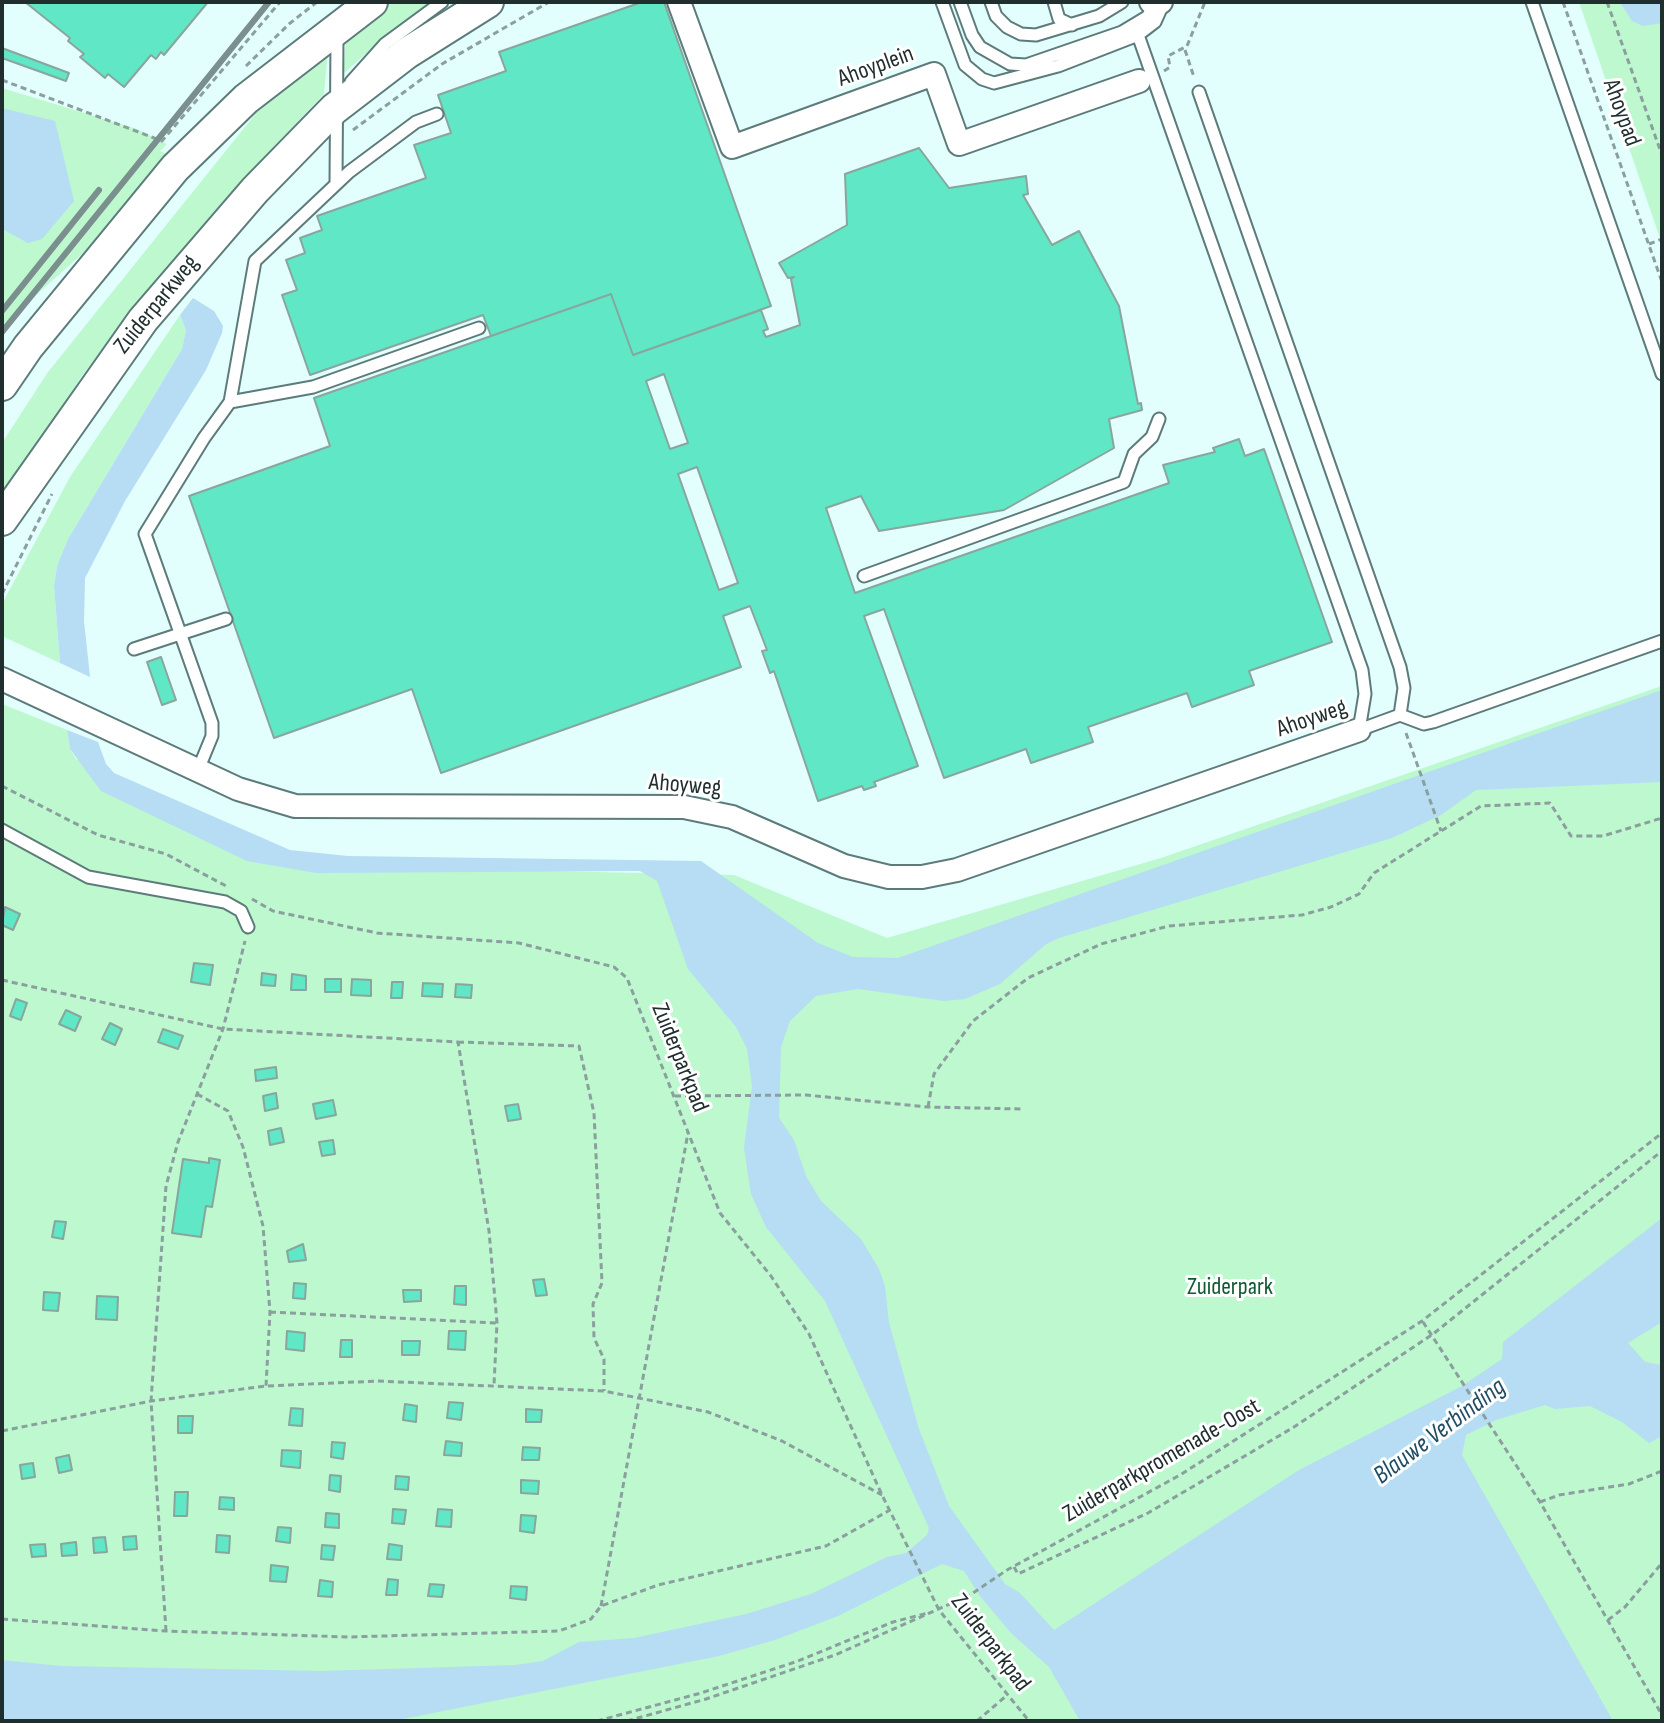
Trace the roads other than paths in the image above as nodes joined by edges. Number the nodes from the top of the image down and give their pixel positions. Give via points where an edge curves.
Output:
1 (372, 2) edge
2 (442, 2) edge
3 (488, 2) edge
4 (679, 2) edge
5 (942, 2) edge
6 (960, 2) edge
7 (991, 2) edge
8 (1054, 2) edge
9 (1122, 2) edge
10 (1151, 2) edge
11 (1161, 2) edge
12 (1532, 2) edge
13 (1073, 25) junction
14 (338, 26) junction
15 (1057, 30) junction
16 (1138, 35) junction
17 (1058, 56) junction
18 (1150, 82) junction
19 (1199, 92) road end
20 (334, 109) junction
21 (437, 114) dead end
22 (336, 184) junction
23 (479, 328) dead end
24 (1662, 374) edge
25 (2, 385) edge
26 (230, 402) junction
27 (1159, 419) dead end
28 (2, 520) edge
29 (864, 576) dead end
30 (226, 619) dead end
31 (181, 634) junction
32 (1662, 641) edge
33 (134, 649) dead end
34 (2, 679) edge
35 (1400, 715) junction
36 (1359, 730) junction
37 (198, 770) junction
38 (2, 830) edge
39 (248, 927) road end

1 - 14 main road
2 - 20 lane, Zuiderparkweg via 385,44 357,73
3 - 20 main road, Zuiderparkweg via 407,53
4 - 18 street, Ahoyplein via 732,147 934,74 959,144
5 - 16 lane via 965,65 994,83 1058,66
6 - 17 lane via 972,35 994,57 1026,65
7 - 15 lane via 996,16 1021,34
8 - 13 lane via 1059,19
9 - 13 lane
10 - 11 street
11 - 16 lane via 1155,22
11 - 17 lane via 1135,25
12 - 24 lane
13 - 15 lane
14 - 20 lane
14 - 25 main road via 246,99 175,168
15 - 17 lane via 1050,43
16 - 18 lane
18 - 36 lane via 1362,670 1365,694
19 - 35 lane via 1400,667
20 - 22 lane
20 - 28 main road, Zuiderparkweg via 228,219 143,320
21 - 22 lane via 416,122
22 - 26 lane via 255,261
23 - 26 lane via 313,387
26 - 31 lane via 145,534
27 - 29 lane via 1152,437 1134,454 1124,482
30 - 31 lane
31 - 33 lane
31 - 37 lane via 212,723
32 - 35 lane via 1433,722
34 - 37 street, Ahoyweg
35 - 36 lane, Ahoyweg
36 - 37 street, Ahoyweg via 972,866 905,877 858,871 748,823 701,810 310,807 256,796
38 - 39 lane via 88,877 225,902 241,911

